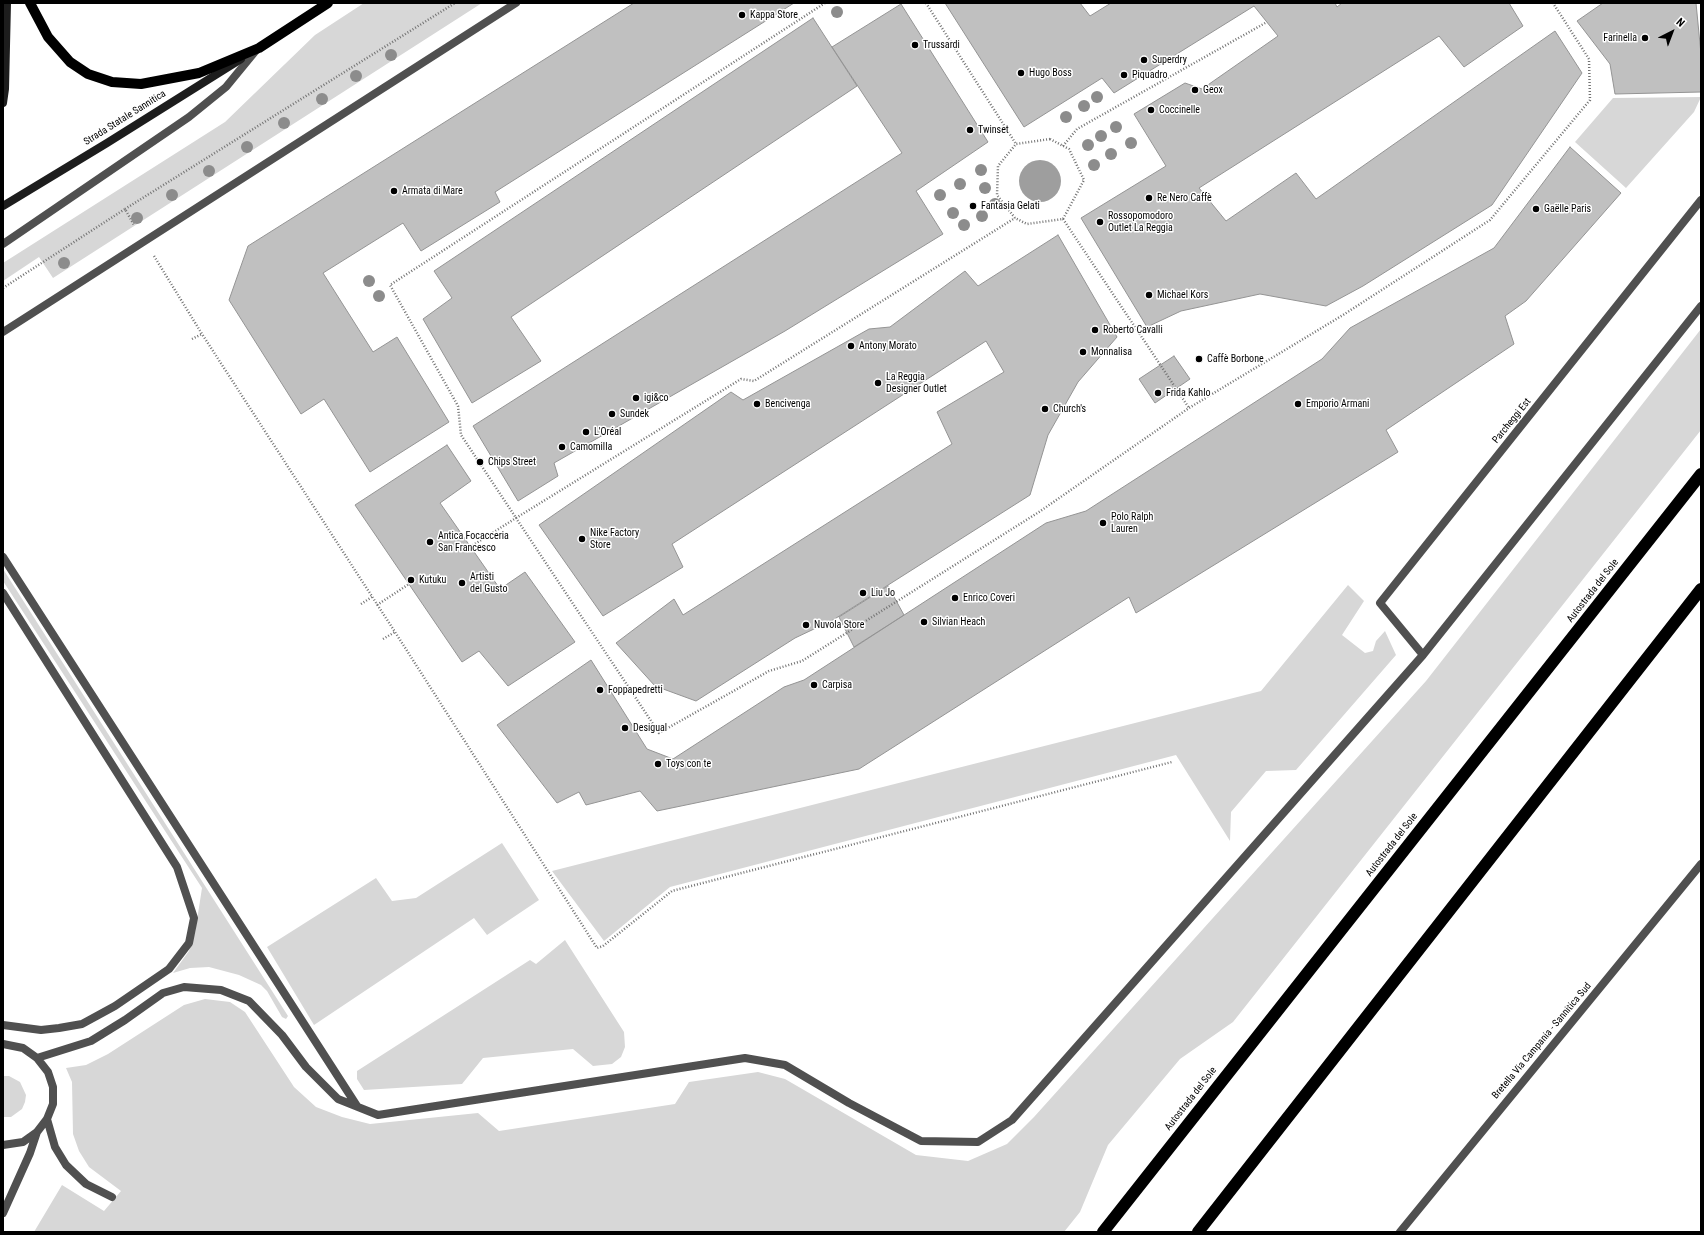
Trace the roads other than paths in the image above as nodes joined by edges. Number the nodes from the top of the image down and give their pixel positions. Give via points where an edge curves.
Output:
1 (7, 3) edge
2 (30, 3) edge
3 (328, 3) edge
4 (516, 3) edge
5 (259, 48) junction
6 (3, 103) edge
7 (1701, 200) edge
8 (3, 206) edge
9 (3, 244) edge
10 (1701, 306) edge
11 (3, 332) edge
12 (1701, 474) edge
13 (3, 557) edge
14 (1701, 589) edge
15 (3, 593) edge
16 (1423, 655) junction
17 (1701, 864) edge
18 (3, 1025) edge
19 (3, 1044) edge
20 (37, 1058) junction
21 (357, 1107) junction
22 (47, 1119) junction
23 (37, 1132) junction
24 (3, 1145) edge
25 (112, 1197) dead end
26 (3, 1213) edge
27 (1103, 1232) edge
28 (1198, 1232) edge
29 (1400, 1232) edge

1 - 6 main road via 6,90
2 - 5 main road, Strada Statale Sannitica via 48,37 70,62 88,74 112,82 141,84 199,73
3 - 5 main road, Strada Statale Sannitica
4 - 11 street
5 - 8 main road, Strada Statale Sannitica
5 - 9 street via 226,87 189,117
7 - 16 street, Parcheggi Est via 1380,603
10 - 16 street
12 - 27 highway, Autostrada del Sole
13 - 21 street
14 - 28 highway
15 - 18 street via 177,867 194,918 189,943 169,969 115,1006 82,1024 59,1028 41,1030
16 - 21 street via 1012,1120 978,1142 921,1142 785,1065 745,1058 378,1115
17 - 29 street, Bretella Via Campania - Sannitica Sud
19 - 20 street via 23,1048
20 - 21 street via 91,1041 163,993 184,987 221,990 249,1001 282,1035 306,1067 338,1099
20 - 22 street via 48,1072 53,1087 53,1104
22 - 23 street
22 - 25 street via 55,1147 66,1165 86,1184
23 - 24 street via 23,1142
23 - 26 street

